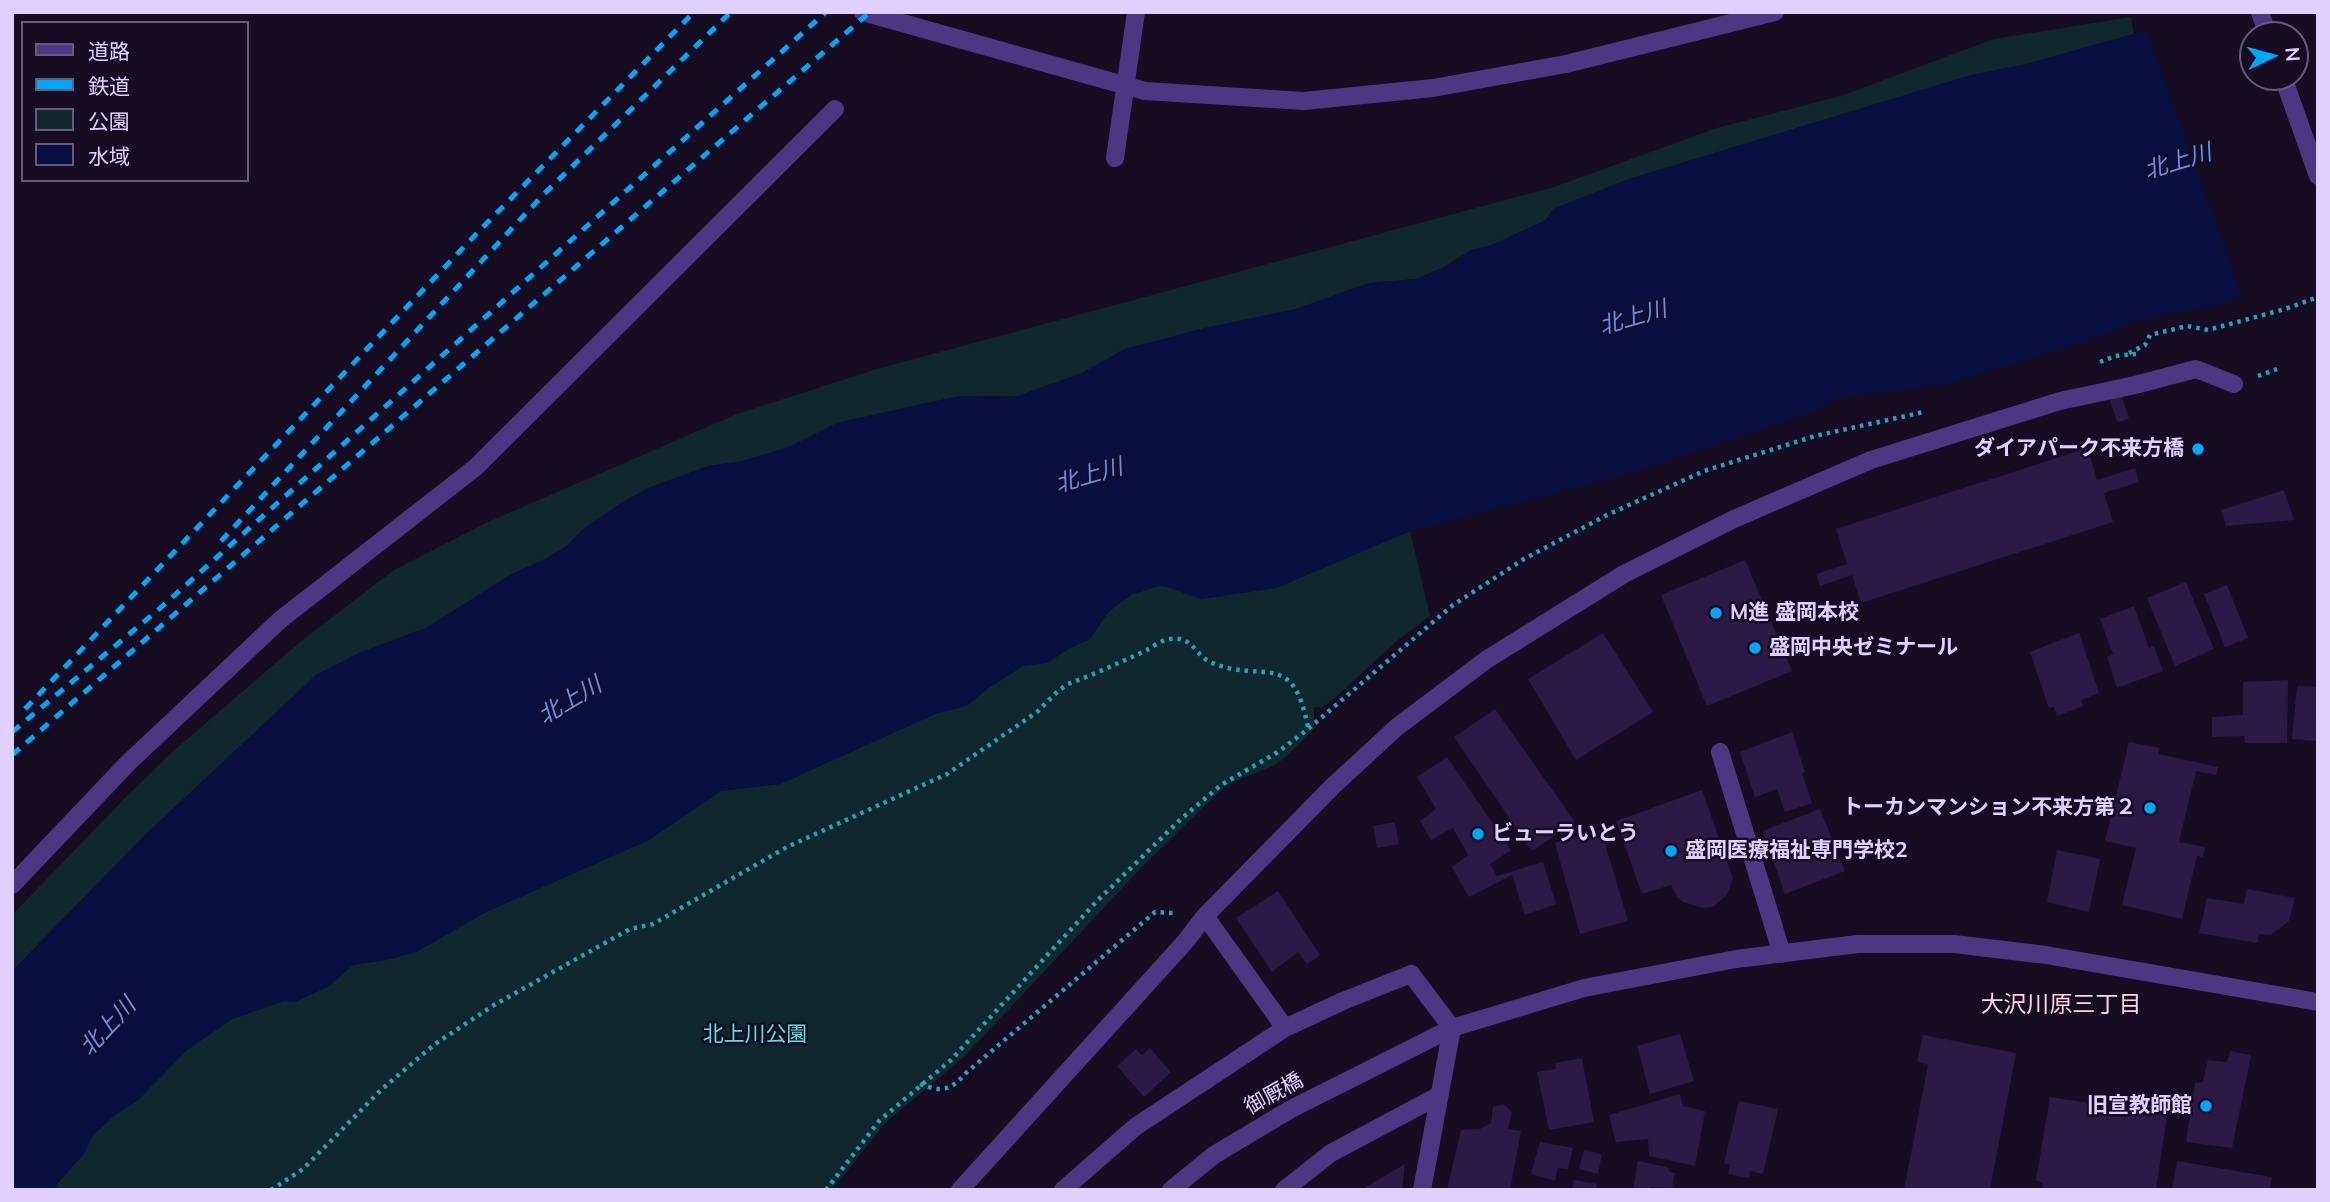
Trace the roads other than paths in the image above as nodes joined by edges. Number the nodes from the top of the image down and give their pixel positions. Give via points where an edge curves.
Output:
1 (863, 12) edge
2 (1136, 12) edge
3 (1775, 12) edge
4 (2288, 91) edge
5 (835, 109) dead end
6 (1115, 158) dead end
7 (2318, 176) edge
8 (2234, 384) dead end
9 (1720, 752) dead end
10 (12, 885) edge
11 (1205, 916) junction
12 (1782, 954) junction
13 (2318, 1002) edge
14 (1285, 1028) junction
15 (1452, 1028) junction
16 (1438, 1096) junction
17 (960, 1190) edge
18 (1063, 1190) edge
19 (1171, 1190) edge
20 (1284, 1190) edge
21 (1422, 1190) edge

1 - 3 street via 1145,91 1304,101 1433,88 1566,64
2 - 6 street
4 - 7 street
5 - 10 street via 475,467 280,621 128,763
8 - 11 street via 2196,369 2009,416 1871,460 1734,519 1624,574 1486,660 1397,727
9 - 12 street
11 - 14 street
11 - 17 street
12 - 13 street, 御厩橋 via 1858,944 1954,944 2046,955
12 - 15 street, 御厩橋 via 1584,988
14 - 15 street via 1411,974
14 - 18 street via 1135,1128
15 - 16 street
15 - 19 street, 御厩橋 via 1291,1109 1214,1155
16 - 20 street via 1331,1153
16 - 21 street

